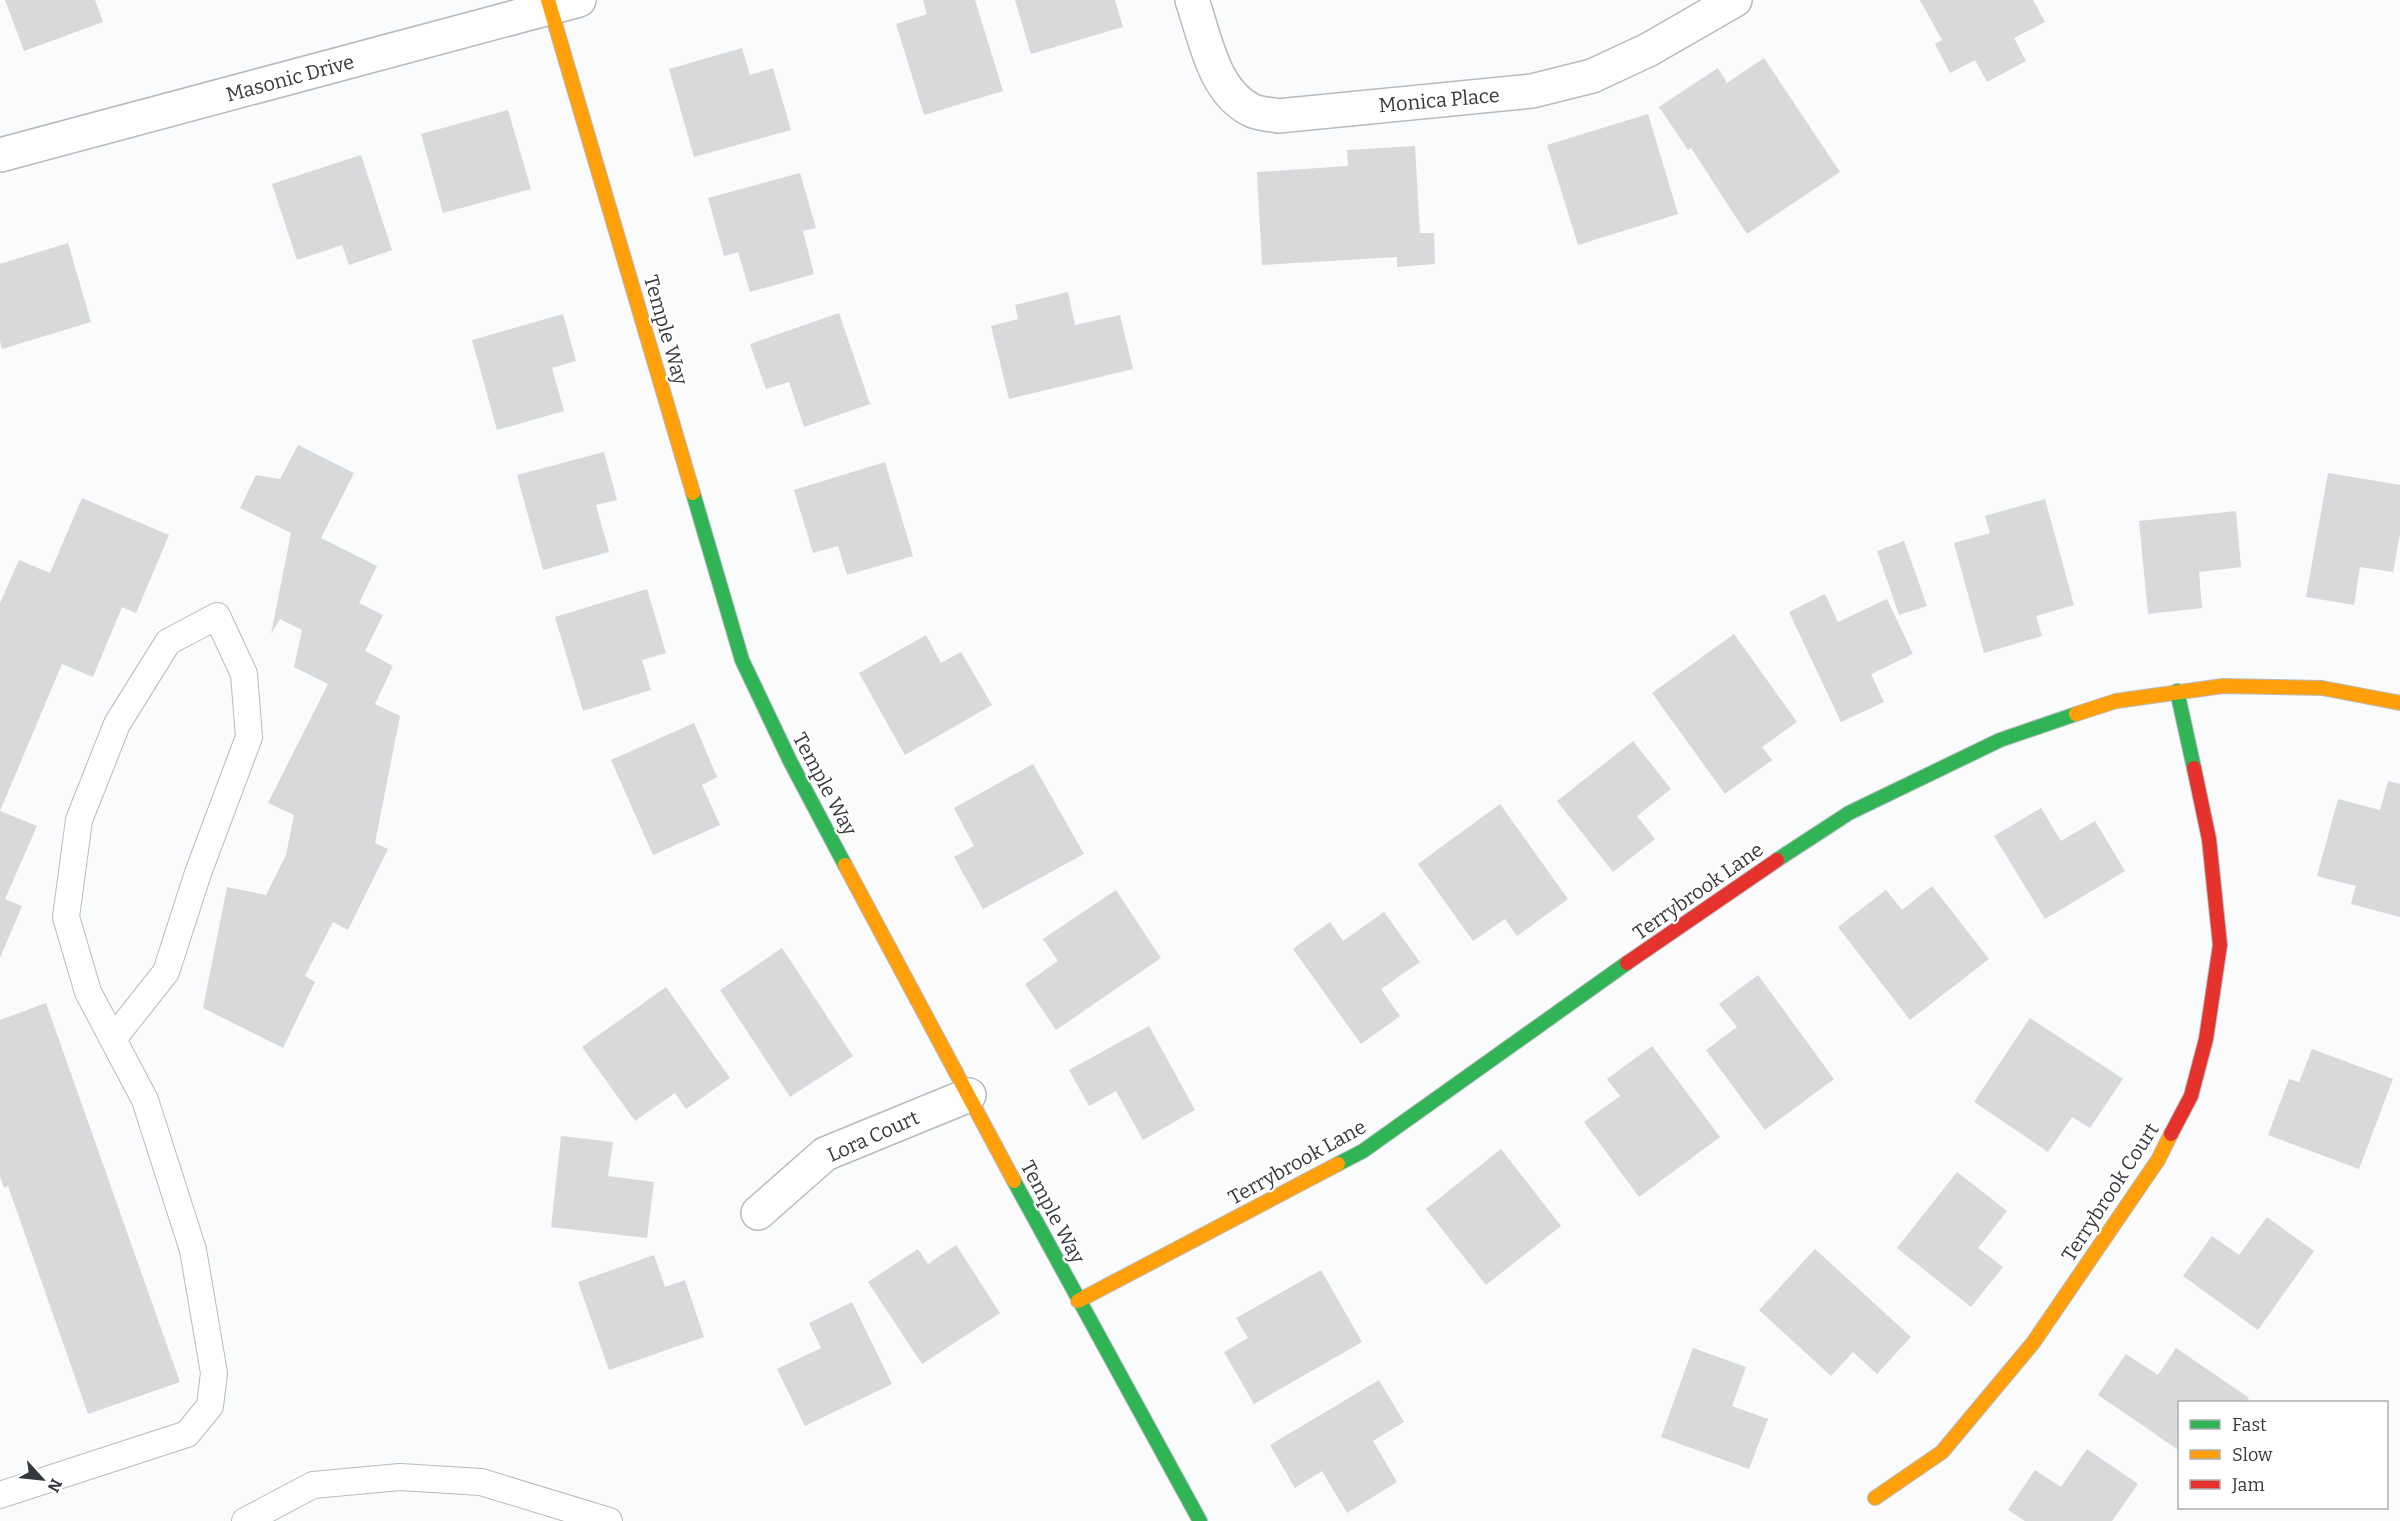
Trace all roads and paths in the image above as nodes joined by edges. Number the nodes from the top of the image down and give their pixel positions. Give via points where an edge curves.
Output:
1 (1192, 0) edge
2 (1735, 0) edge
3 (559, 3) edge
4 (0, 155) edge
5 (2177, 691) junction
6 (2400, 703) edge
7 (113, 1039) junction
8 (969, 1095) junction
9 (758, 1214) dead end
10 (1078, 1301) junction
11 (0, 1495) edge
12 (1875, 1498) dead end
13 (575, 1517) edge
14 (245, 1521) edge
15 (609, 1521) edge
16 (1200, 1521) edge

1 - 2 street, Monica Place via 1216,71 1232,97 1252,111 1278,116 1532,91 1592,76 1648,50
3 - 4 street, Masonic Drive
3 - 8 street, Temple Way via 742,660 790,761
5 - 6 street, Terrybrook Lane via 2223,686 2322,688
5 - 10 street, Terrybrook Lane via 2116,701 2000,740 1849,813 1733,888 1363,1151
5 - 12 street, Terrybrook Court via 2209,839 2220,945 2206,1039 2191,1096 2158,1160 2033,1342 1942,1452
7 - 7 lane via 88,992 66,917 80,820 117,724 168,642 217,616 244,674 249,737 166,972
7 - 11 lane via 145,1100 193,1250 214,1373 210,1406 188,1434
8 - 9 street, Lora Court via 825,1154
8 - 10 street, Temple Way
10 - 16 street, Temple Way
13 - 14 lane via 480,1482 400,1477 313,1485
13 - 15 lane

